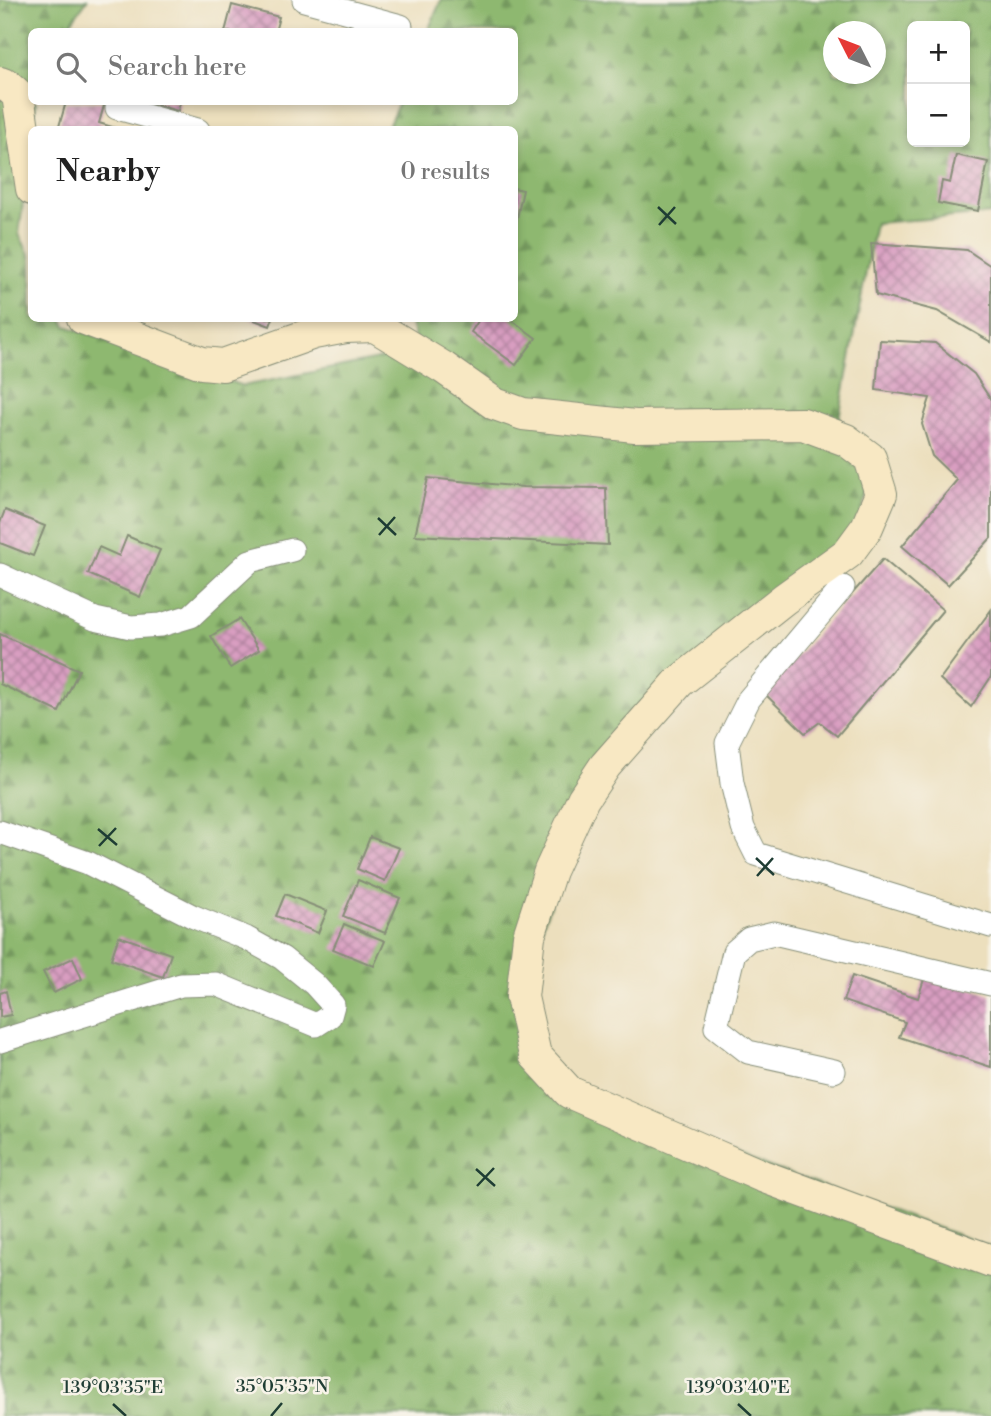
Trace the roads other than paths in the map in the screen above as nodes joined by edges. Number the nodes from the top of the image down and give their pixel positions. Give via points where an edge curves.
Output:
1 (304, 0) edge
2 (401, 28) edge
3 (0, 83) edge
4 (118, 105) edge
5 (11, 122) edge
6 (183, 126) edge
7 (28, 164) edge
8 (94, 322) edge
9 (292, 550) dead end
10 (0, 575) edge
11 (843, 587) dead end
12 (6, 841) edge
13 (991, 926) edge
14 (991, 984) edge
15 (0, 1041) edge
16 (834, 1071) dead end
17 (991, 1261) edge

1 - 2 street
3 - 5 street via 18,95
4 - 6 street
5 - 7 street
8 - 17 street via 202,363 223,365 314,333 375,326 495,404 523,414 635,426 803,424 846,440 870,458 881,495 867,527 848,553 679,682 605,766 583,799 550,871 529,936 522,997 535,1055 569,1092 762,1176
9 - 10 street via 250,561 191,616 161,625 131,627 95,619
11 - 13 street via 749,699 727,743 743,828 756,854
12 - 15 street via 88,863 246,938 282,958 333,1005 330,1016 316,1025 216,984 181,985
14 - 16 street via 774,933 749,939 734,952 716,1027 748,1052

